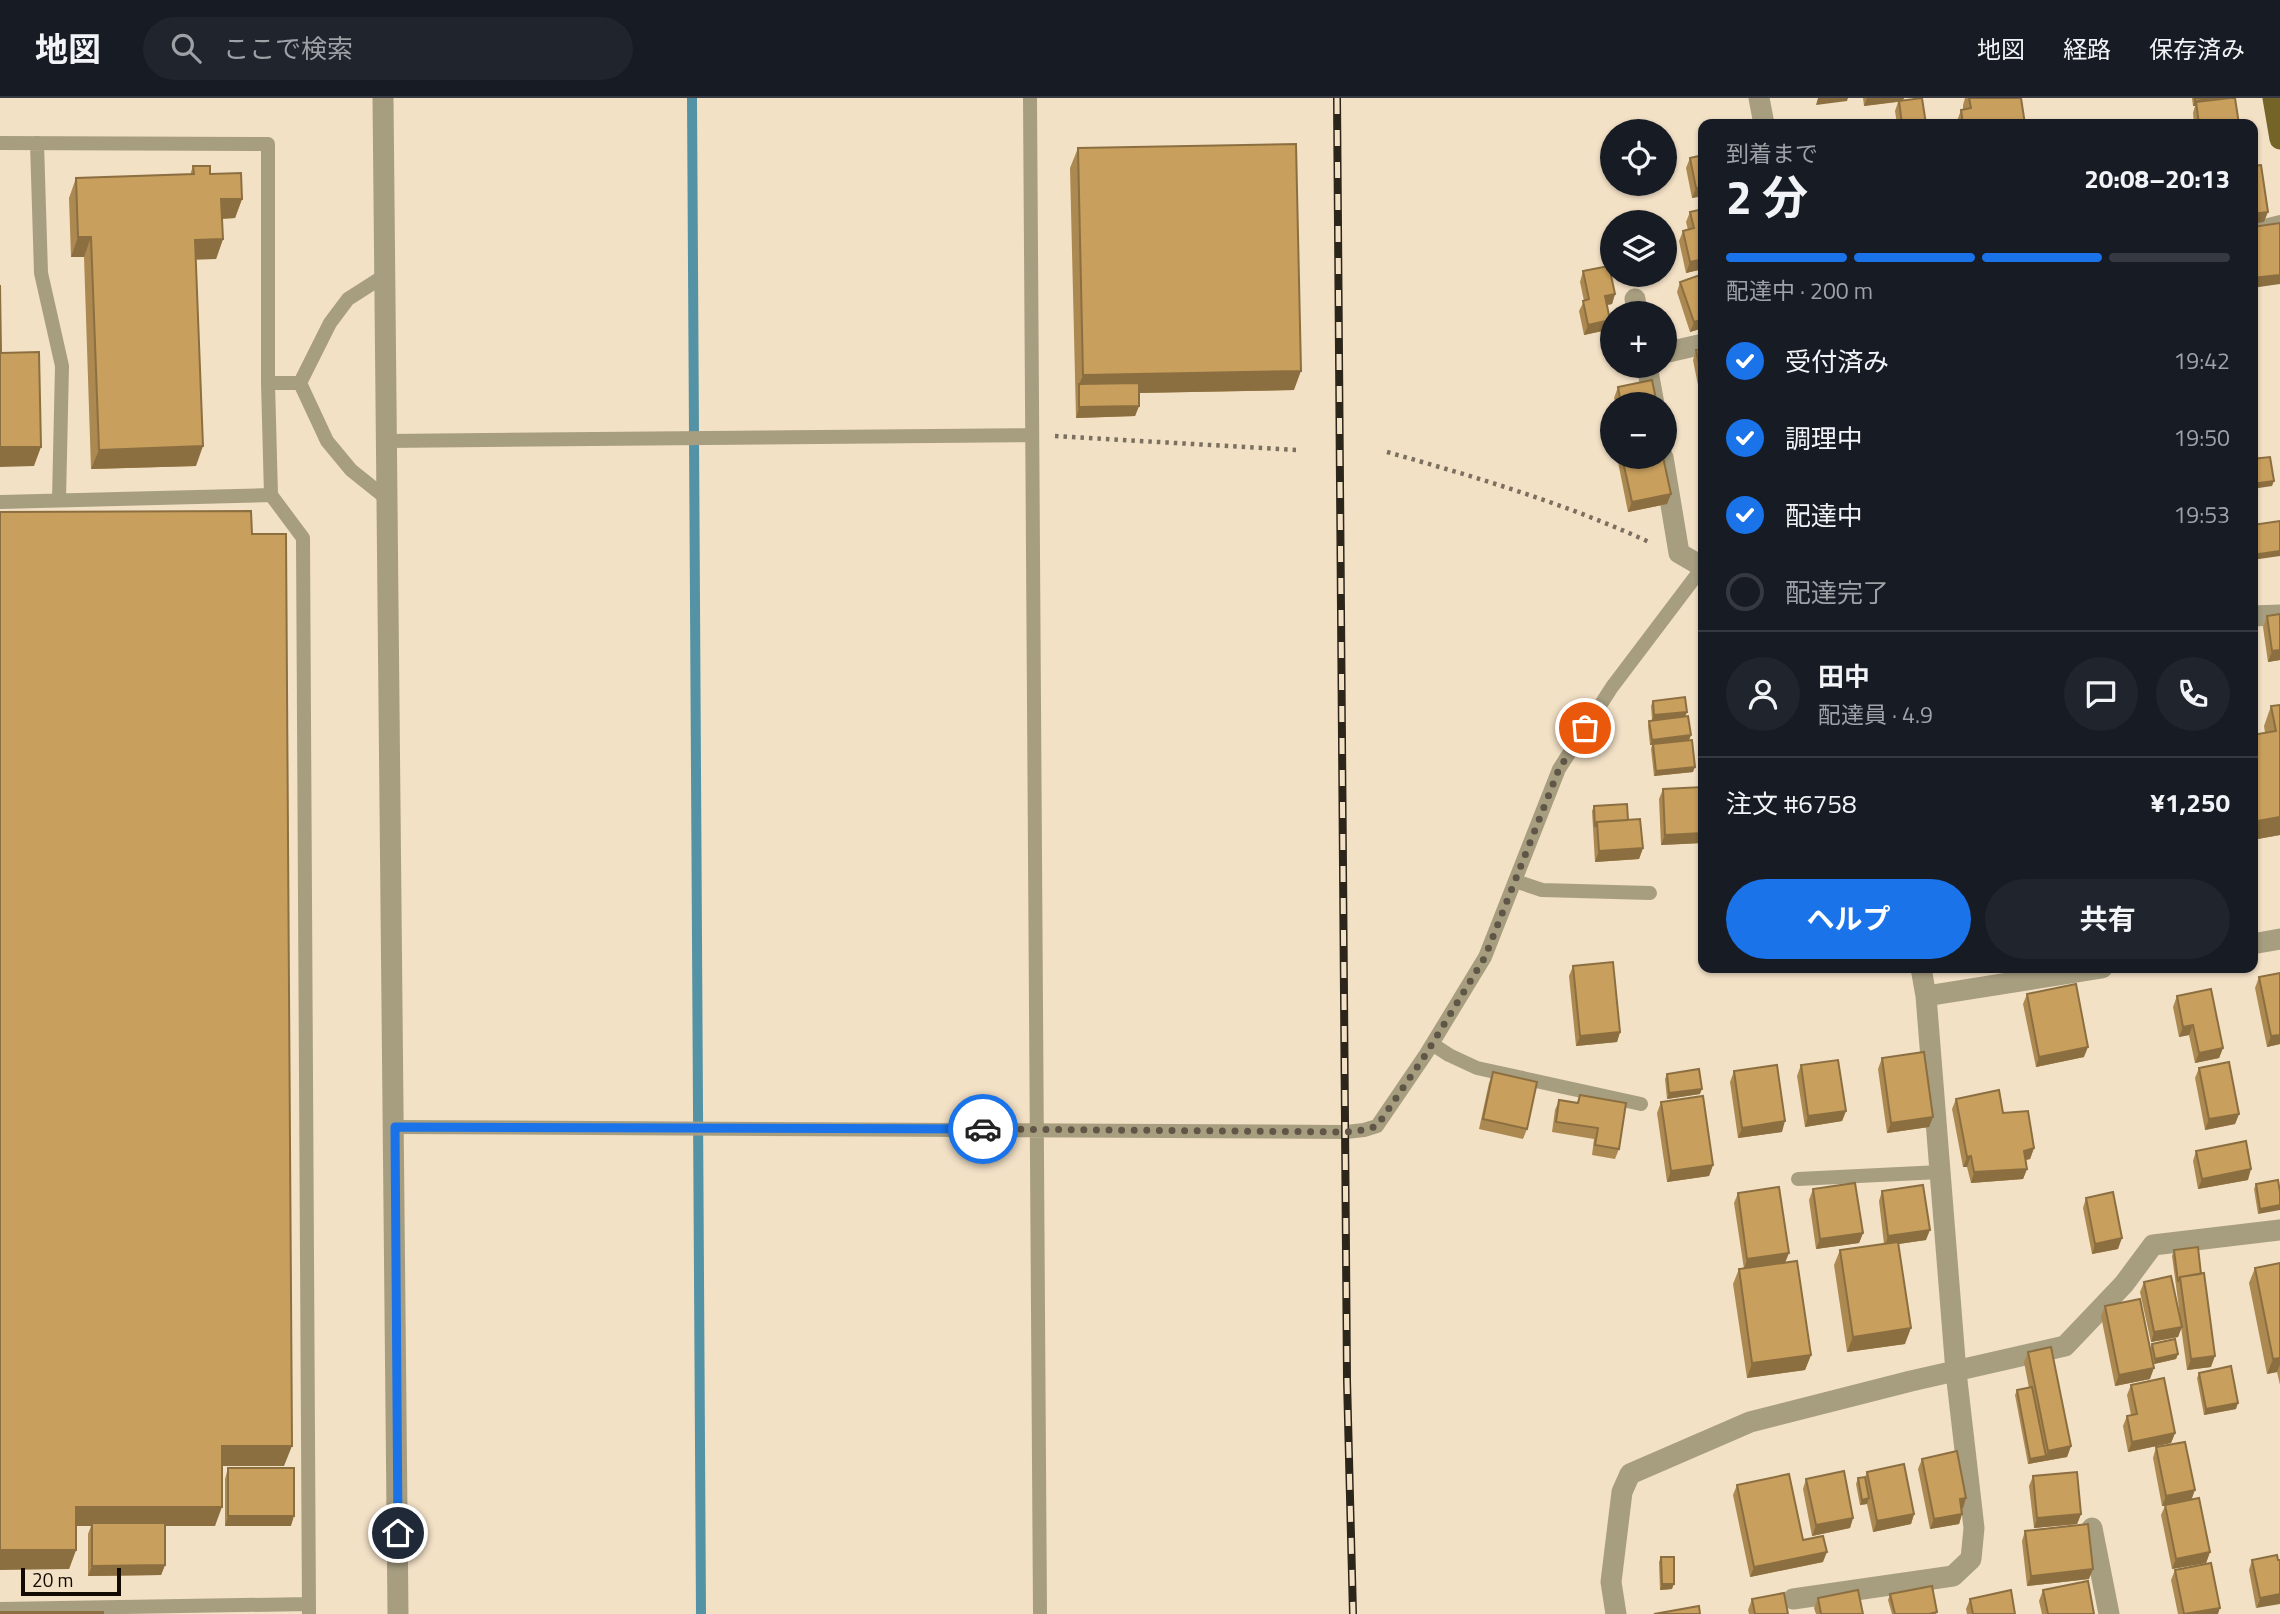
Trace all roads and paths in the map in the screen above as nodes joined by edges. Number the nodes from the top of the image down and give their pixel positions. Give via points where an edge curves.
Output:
1 (383, 98) edge
2 (1030, 98) edge
3 (1759, 98) edge
4 (2273, 98) edge
5 (1763, 119) edge
6 (2280, 139) edge
7 (0, 143) edge
8 (37, 143) junction
9 (2280, 222) edge
10 (2258, 228) edge
11 (384, 276) junction
12 (1698, 345) edge
13 (1677, 351) edge
14 (268, 383) junction
15 (300, 383) junction
16 (1032, 435) junction
17 (386, 441) junction
18 (1296, 450) dead end
19 (1387, 452) dead end
20 (1665, 469) edge
21 (271, 495) junction
22 (386, 498) junction
23 (59, 499) junction
24 (0, 502) edge
25 (1679, 553) junction
26 (1698, 565) edge
27 (1698, 573) edge
28 (2280, 615) edge
29 (2258, 616) edge
30 (1515, 881) junction
31 (1650, 893) dead end
32 (2280, 939) edge
33 (2258, 943) edge
34 (1922, 973) edge
35 (2071, 973) edge
36 (1926, 996) junction
37 (1432, 1044) junction
38 (1641, 1104) dead end
39 (395, 1127) junction
40 (1038, 1130) junction
41 (1940, 1172) junction
42 (1798, 1179) dead end
43 (2280, 1230) edge
44 (1956, 1372) junction
45 (2092, 1528) dead end
46 (1793, 1599) dead end
47 (0, 1609) edge
48 (309, 1609) edge
49 (117, 1611) edge
50 (398, 1614) edge
51 (1040, 1614) edge
52 (1616, 1614) edge
53 (2109, 1614) edge

1 - 11 street
2 - 16 lane
3 - 5 street
4 - 6 main road
7 - 8 lane
8 - 14 lane via 268,144
8 - 23 lane via 41,274 62,366
9 - 10 lane
11 - 15 lane via 348,299 330,323
11 - 17 street
12 - 13 street
14 - 15 lane
14 - 21 lane
15 - 22 lane via 327,441
16 - 17 lane
16 - 18 path
16 - 40 lane
17 - 22 street
19 - 25 path via 1489,480 1590,515
20 - 25 street
21 - 23 lane
21 - 48 lane via 303,538
22 - 39 street
23 - 24 lane
25 - 26 street
27 - 30 lane via 1612,687 1559,769
28 - 29 street
30 - 31 lane via 1542,890
30 - 37 lane via 1485,957
32 - 33 street
34 - 36 street
35 - 36 street
36 - 41 street
37 - 38 lane via 1477,1068
37 - 40 lane via 1377,1126 1364,1130
39 - 40 lane
39 - 50 street
40 - 51 lane
41 - 42 lane
41 - 44 street
43 - 44 street via 2153,1245 2124,1284 2065,1346
44 - 46 street via 1974,1528 1971,1559 1953,1576 1858,1596
44 - 52 street via 1750,1422 1630,1474 1622,1492 1611,1582
45 - 53 street
47 - 49 lane
48 - 49 lane via 141,1605

